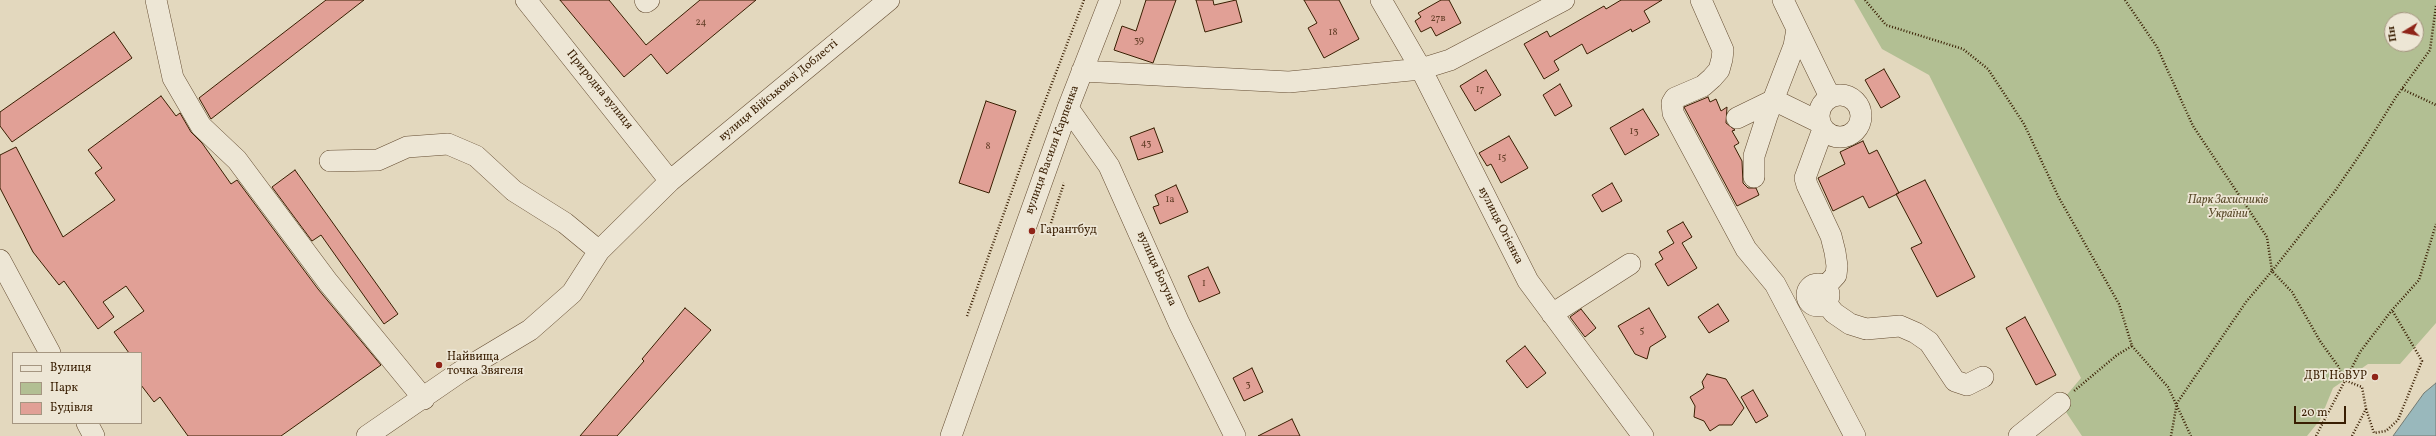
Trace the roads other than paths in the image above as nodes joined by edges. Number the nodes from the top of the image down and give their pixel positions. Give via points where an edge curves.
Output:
1 (156, 0) edge
2 (526, 0) edge
3 (645, 0) edge
4 (649, 0) edge
5 (888, 0) edge
6 (1110, 0) edge
7 (1381, 0) edge
8 (1564, 0) edge
9 (1701, 0) edge
10 (1783, 0) edge
11 (1797, 29) junction
12 (1420, 69) junction
13 (1082, 71) junction
14 (1830, 97) junction
15 (1774, 100) junction
16 (1068, 108) junction
17 (1737, 118) dead end
18 (1821, 125) junction
19 (330, 161) dead end
20 (1754, 177) dead end
21 (670, 181) junction
22 (599, 251) junction
23 (0, 260) edge
24 (1630, 264) dead end
25 (1775, 284) junction
26 (1821, 298) junction
27 (1552, 314) junction
28 (1809, 349) junction
29 (49, 352) edge
30 (1983, 377) dead end
31 (424, 399) junction
32 (2060, 403) road end
33 (88, 424) edge
34 (94, 436) edge
35 (367, 436) edge
36 (951, 436) edge
37 (1235, 436) edge
38 (1643, 436) edge
39 (1855, 436) edge
40 (2019, 436) edge

1 - 31 street via 174,78 201,126 237,160 328,282
2 - 21 street, Природна вулиця
3 - 4 street
5 - 21 street, вулиця Військової Доблесті
6 - 13 street, вулиця Василя Карпенка
7 - 12 street, вулиця Огієнка
8 - 12 street via 1450,60
9 - 25 street via 1723,50 1722,60 1712,78 1702,86 1675,98 1672,103 1673,114 1746,249
10 - 11 street
11 - 14 street
11 - 15 street via 1794,46
12 - 13 street via 1289,82
12 - 27 street, вулиця Огієнка via 1528,281
13 - 16 street, вулиця Василя Карпенка
14 - 18 street via 1820,108
14 - 18 street via 1837,94 1851,98 1857,103 1861,117 1850,135 1835,136
15 - 17 street
15 - 18 street
15 - 20 street via 1754,156
16 - 36 street, вулиця Василя Карпенка
16 - 37 street, вулиця Богуна via 1110,166 1180,323
18 - 26 street via 1805,178 1831,236 1837,266 1836,275
19 - 22 street via 378,160 407,147 448,144 476,156 514,191 565,223
21 - 22 street, вулиця Військової Доблесті
22 - 31 street, вулиця Військової Доблесті via 572,293 530,330 460,372
23 - 29 street
24 - 27 street
25 - 26 street via 1789,294
25 - 28 street
26 - 28 street via 1812,322
26 - 30 street via 1850,324 1866,328 1900,326 1916,333 1930,342 1956,382 1967,385
27 - 38 street, вулиця Огієнка
28 - 39 street
31 - 35 street, вулиця Військової Доблесті
32 - 40 street
33 - 34 street

